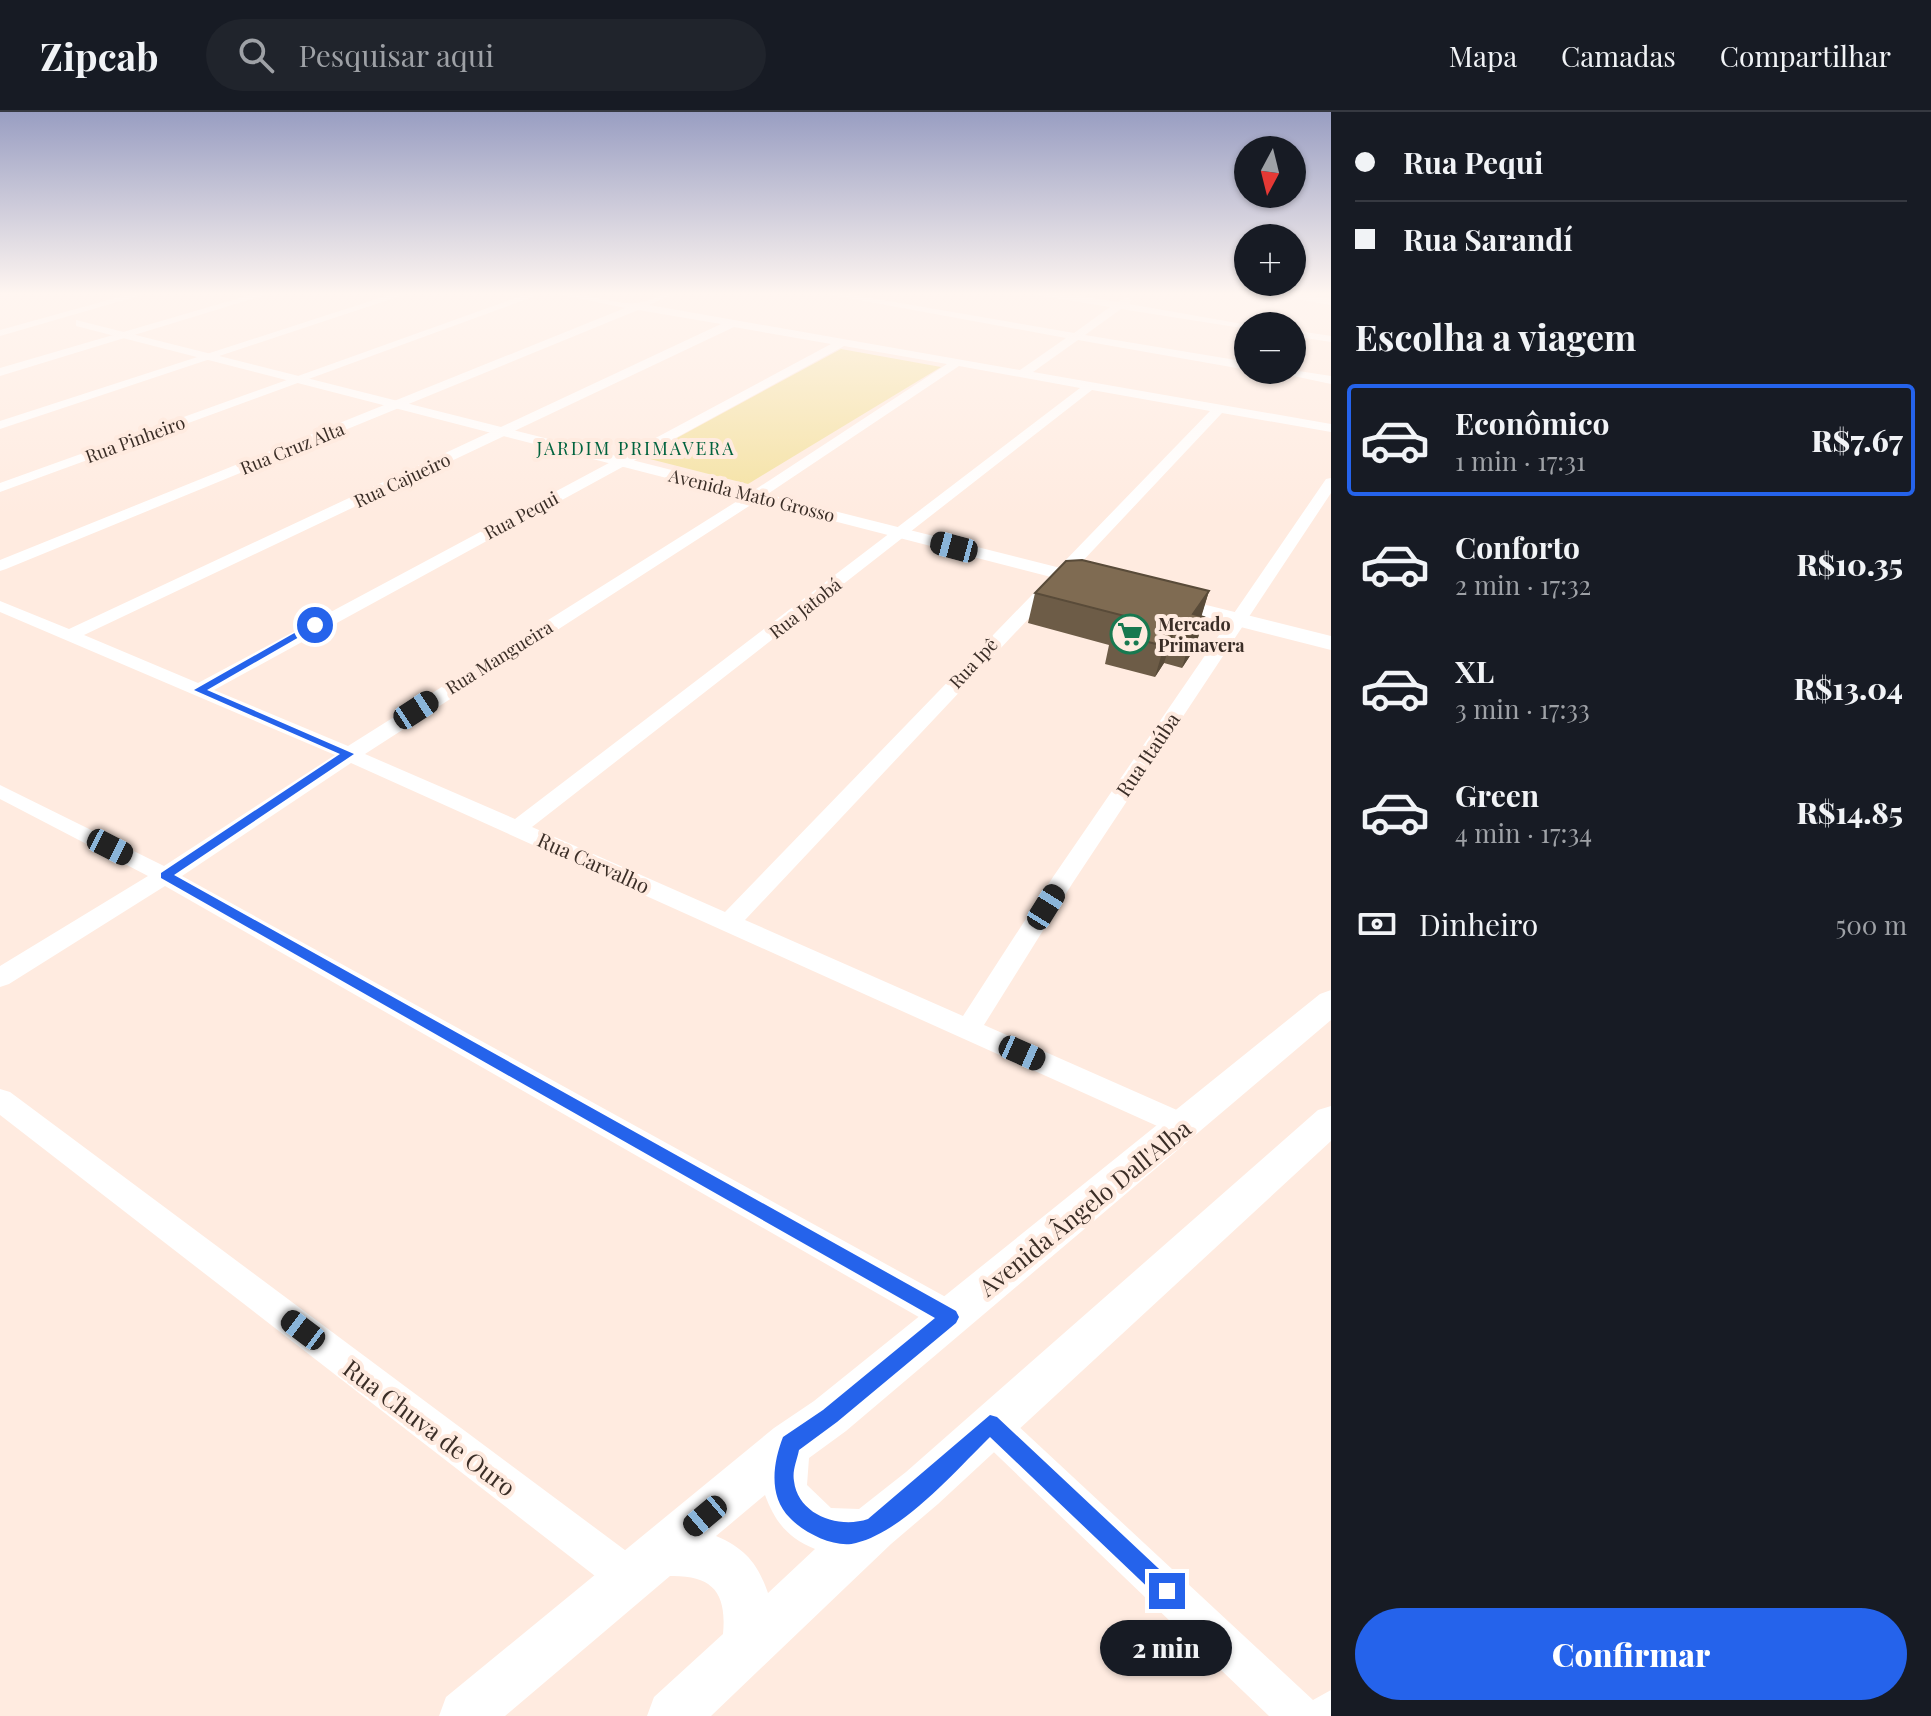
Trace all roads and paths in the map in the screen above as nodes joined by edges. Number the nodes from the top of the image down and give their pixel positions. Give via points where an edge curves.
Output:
1 (181, 367) edge
2 (250, 367) edge
3 (337, 367) edge
4 (490, 367) edge
5 (642, 367) edge
6 (796, 367) edge
7 (951, 367) edge
8 (987, 367) edge
9 (1033, 367) edge
10 (1024, 373) junction
11 (1306, 376) edge
12 (301, 380) junction
13 (1331, 380) edge
14 (1091, 385) junction
15 (398, 405) junction
16 (1220, 407) junction
17 (0, 425) edge
18 (1331, 428) edge
19 (506, 432) junction
20 (620, 461) junction
21 (1331, 482) edge
22 (0, 488) edge
23 (755, 496) junction
24 (901, 533) junction
25 (0, 566) edge
26 (1058, 573) junction
27 (1117, 589) edge
28 (1147, 596) edge
29 (0, 606) edge
30 (1236, 619) junction
31 (70, 635) junction
32 (1331, 643) edge
33 (199, 690) junction
34 (349, 754) junction
35 (0, 791) edge
36 (517, 828) junction
37 (165, 876) junction
38 (729, 922) junction
39 (0, 978) edge
40 (1331, 1002) edge
41 (968, 1029) junction
42 (0, 1100) edge
43 (1331, 1120) edge
44 (1185, 1126) junction
45 (950, 1317) junction
46 (990, 1424) junction
47 (790, 1444) junction
48 (874, 1527) junction
49 (647, 1566) junction
50 (747, 1645) junction
51 (1331, 1711) edge
52 (465, 1716) edge
53 (673, 1716) edge
54 (1299, 1716) edge
55 (1327, 1716) edge

1 - 17 street
2 - 12 street, Avenida Mato Grosso
3 - 12 street, Rua Pinheiro
4 - 15 street, Rua Cruz Alta
5 - 19 street, Rua Cajueiro
6 - 20 street, Rua Pequi
7 - 23 street, Rua Mangueira
8 - 10 street
9 - 10 street
10 - 14 street
11 - 13 street
12 - 15 street, Avenida Mato Grosso
12 - 22 street, Rua Pinheiro
14 - 16 street
14 - 24 street, Rua Jatobá
15 - 19 street, Avenida Mato Grosso
15 - 25 street, Rua Cruz Alta
16 - 18 street
16 - 26 street, Rua Ipê
19 - 20 street, Avenida Mato Grosso
19 - 31 street, Rua Cajueiro
20 - 23 street, Avenida Mato Grosso
20 - 33 street, Rua Pequi
21 - 30 street, Rua Itaúba
23 - 24 street, Avenida Mato Grosso
23 - 34 street, Rua Mangueira
24 - 26 street, Avenida Mato Grosso
24 - 36 street, Rua Jatobá
26 - 27 street, Avenida Mato Grosso
26 - 38 street, Rua Ipê
28 - 30 street
29 - 31 street, Rua Carvalho
30 - 32 street
30 - 41 street, Rua Itaúba
31 - 33 street, Rua Carvalho
33 - 34 street, Rua Carvalho
34 - 36 street, Rua Carvalho
34 - 37 street, Rua Mangueira
35 - 37 street
36 - 38 street, Rua Carvalho
37 - 39 street, Rua Mangueira
37 - 45 street
38 - 41 street, Rua Carvalho
40 - 44 street, Avenida Ângelo Dall'Alba
41 - 44 street, Rua Carvalho
42 - 49 street, Rua Chuva de Ouro
43 - 46 street
44 - 45 street, Avenida Ângelo Dall'Alba
45 - 47 street, Avenida Ângelo Dall'Alba
46 - 48 street
46 - 54 street
47 - 48 street via 783,1476 797,1511 837,1534
47 - 49 street, Avenida Ângelo Dall'Alba
48 - 50 street
49 - 50 street via 690,1551 708,1554 739,1580 747,1598
49 - 52 street, Avenida Ângelo Dall'Alba
50 - 53 street
51 - 55 street

